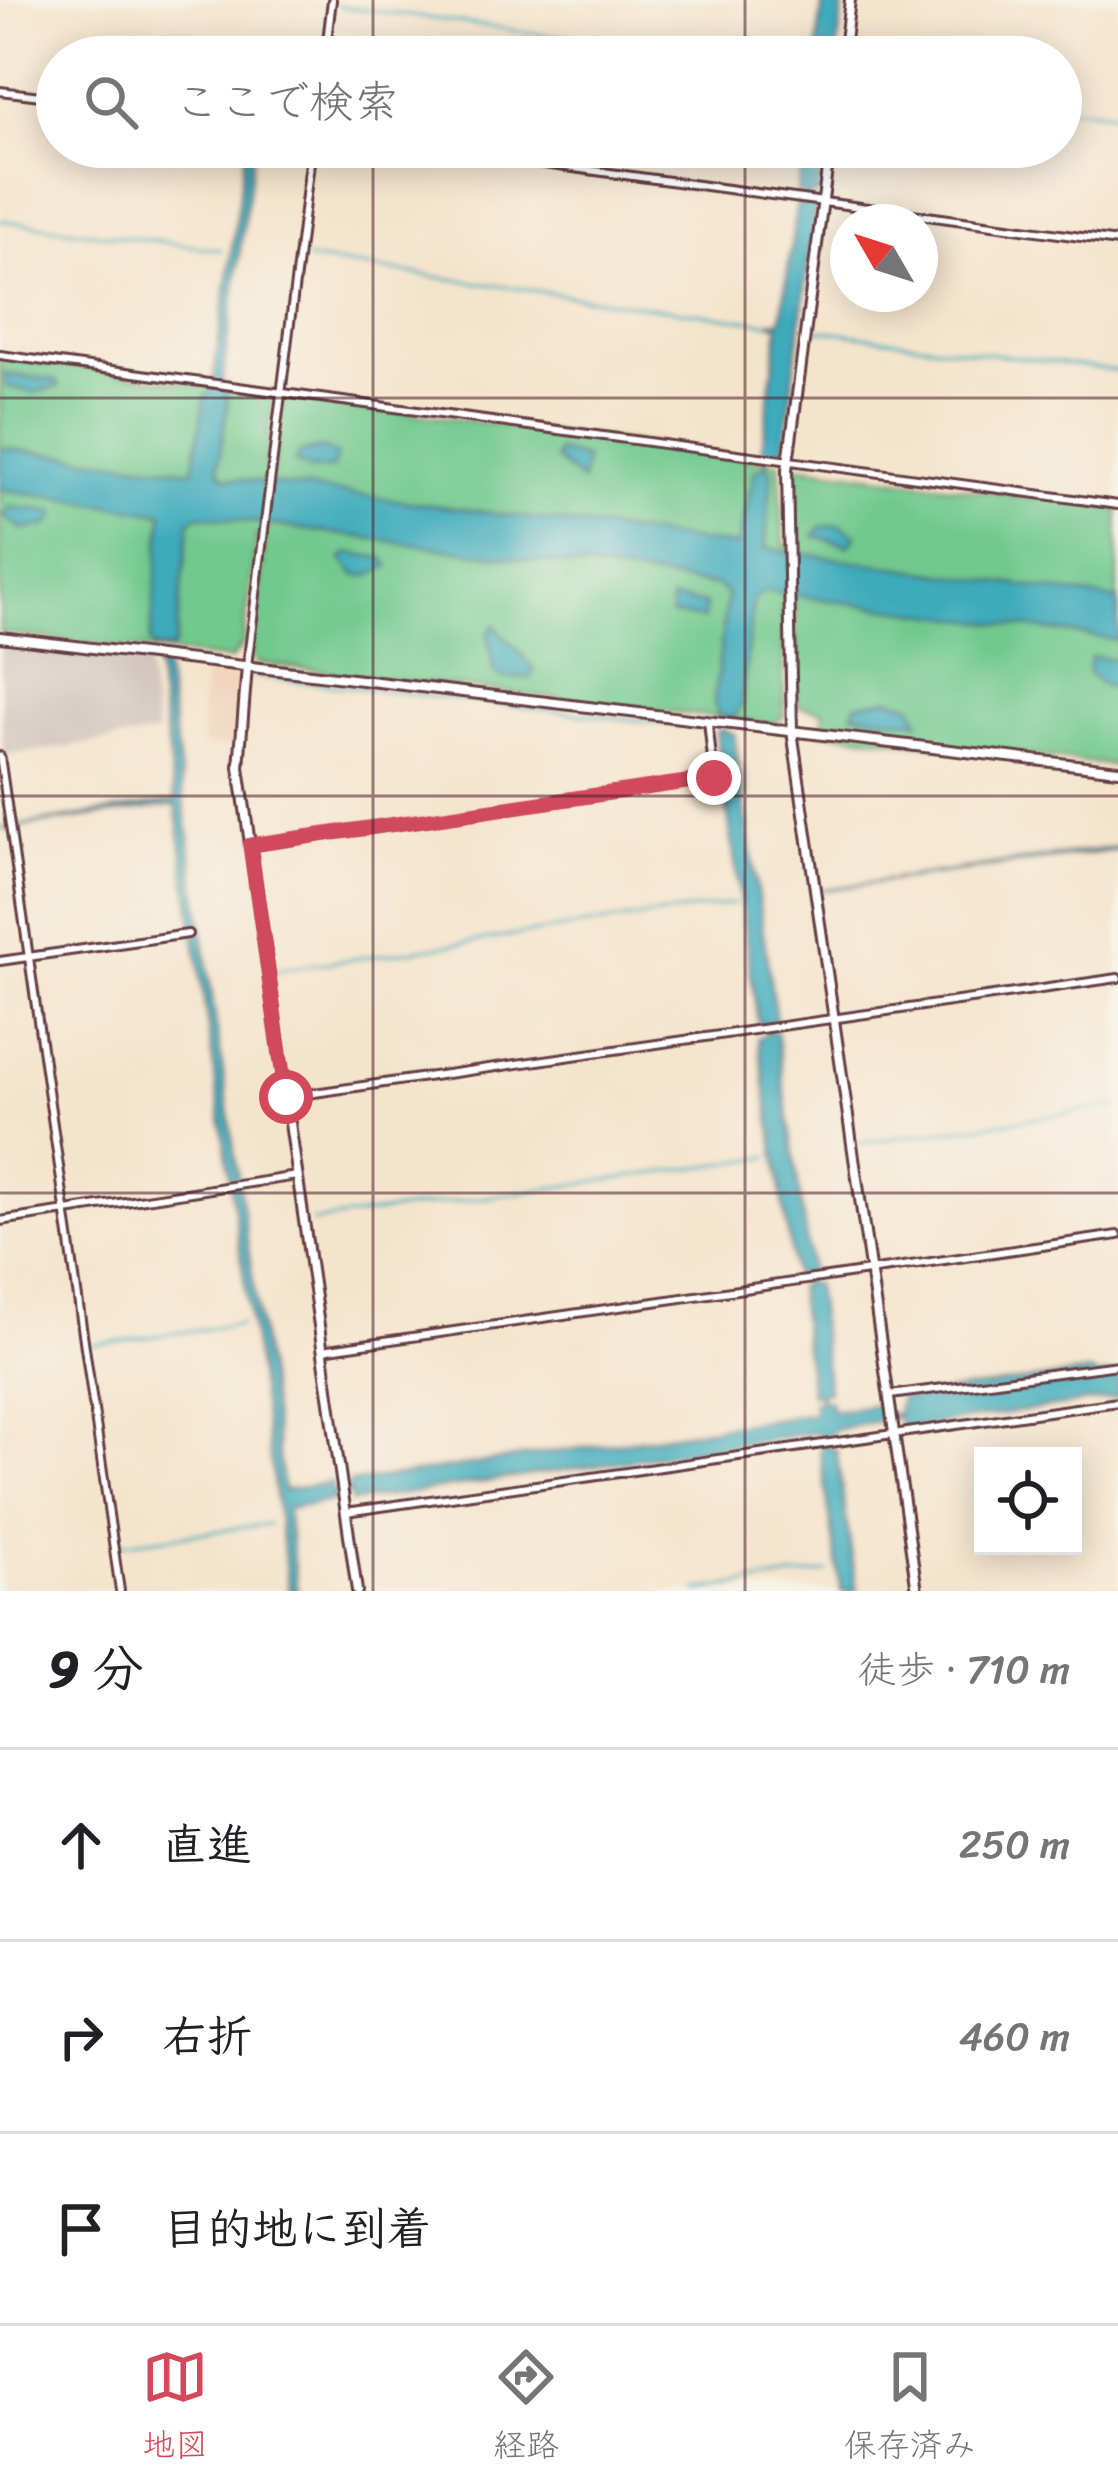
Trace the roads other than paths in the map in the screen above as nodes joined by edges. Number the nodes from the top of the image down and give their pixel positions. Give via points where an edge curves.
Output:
1 (332, 0) edge
2 (850, 0) edge
3 (328, 36) edge
4 (846, 36) edge
5 (0, 91) edge
6 (36, 95) edge
7 (309, 168) edge
8 (576, 168) edge
9 (827, 168) edge
10 (823, 202) junction
11 (1118, 242) edge
12 (0, 355) edge
13 (279, 393) junction
14 (788, 460) junction
15 (1118, 506) edge
16 (0, 637) edge
17 (247, 666) junction
18 (708, 721) junction
19 (792, 731) junction
20 (0, 756) edge
21 (1118, 770) edge
22 (250, 845) junction
23 (188, 934) dead end
24 (28, 957) junction
25 (0, 961) edge
26 (1118, 977) edge
27 (835, 1018) junction
28 (286, 1097) junction
29 (297, 1176) junction
30 (65, 1211) junction
31 (0, 1220) edge
32 (1118, 1235) edge
33 (871, 1270) junction
34 (322, 1350) junction
35 (1118, 1366) edge
36 (889, 1394) junction
37 (1118, 1402) edge
38 (895, 1434) junction
39 (346, 1513) junction
40 (120, 1591) edge
41 (357, 1591) edge
42 (917, 1591) edge

1 - 3 street
2 - 4 street
5 - 6 street
7 - 13 street
8 - 10 street
9 - 10 street
10 - 11 street
10 - 14 street
12 - 13 street
13 - 14 street
13 - 17 street
14 - 15 street
14 - 19 street
16 - 17 street
17 - 18 street
17 - 22 street via 238,746
18 - 19 street
18 - 22 street via 714,778
19 - 21 street
19 - 27 street
20 - 24 street
22 - 28 street
23 - 24 street
24 - 25 street
24 - 30 street
26 - 27 street
27 - 28 street
27 - 33 street
28 - 29 street
29 - 30 street
29 - 34 street
30 - 31 street
30 - 40 street
32 - 33 street
33 - 34 street
33 - 36 street
34 - 39 street
35 - 36 street
36 - 38 street
37 - 38 street
38 - 39 street
38 - 42 street
39 - 41 street

